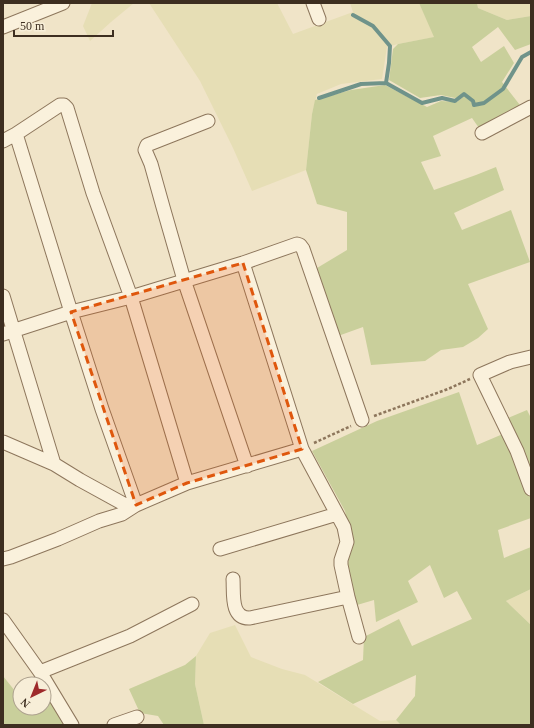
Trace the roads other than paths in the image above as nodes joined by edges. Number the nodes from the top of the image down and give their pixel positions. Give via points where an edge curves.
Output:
1 (63, 3) edge
2 (313, 3) edge
3 (319, 19) dead end
4 (3, 27) edge
5 (531, 107) edge
6 (208, 120) dead end
7 (482, 132) dead end
8 (16, 134) junction
9 (3, 141) edge
10 (243, 263) junction
11 (184, 280) junction
12 (3, 296) edge
13 (130, 297) junction
14 (71, 312) junction
15 (8, 332) edge
16 (531, 358) edge
17 (362, 420) road end
18 (3, 442) edge
19 (302, 449) junction
20 (54, 464) junction
21 (247, 466) junction
22 (187, 483) junction
23 (531, 489) edge
24 (134, 506) junction
25 (338, 514) junction
26 (220, 549) dead end
27 (3, 559) edge
28 (233, 579) dead end
29 (348, 597) junction
30 (192, 604) dead end
31 (3, 620) edge
32 (359, 637) dead end
33 (40, 672) junction
34 (137, 717) dead end
35 (72, 725) edge
36 (114, 725) edge

1 - 4 street
2 - 3 street
5 - 7 street
6 - 11 street via 147,145 145,150
8 - 9 street
8 - 13 street via 60,105 67,108 93,193
8 - 14 street
10 - 11 street
10 - 17 street via 300,245
10 - 19 street
11 - 13 street
11 - 21 street
12 - 15 street
13 - 14 street
13 - 22 street
14 - 15 street
14 - 24 street
15 - 20 street
16 - 23 street via 510,362 480,375 517,451
18 - 20 street
19 - 21 street
19 - 25 street
20 - 24 street via 80,480
21 - 22 street
22 - 24 street
24 - 27 street via 122,514
25 - 26 street
25 - 29 street via 347,542 341,565
28 - 29 street via 234,606 238,614 244,618
29 - 32 street
30 - 33 street via 130,636
31 - 33 street
33 - 35 street
34 - 36 street

